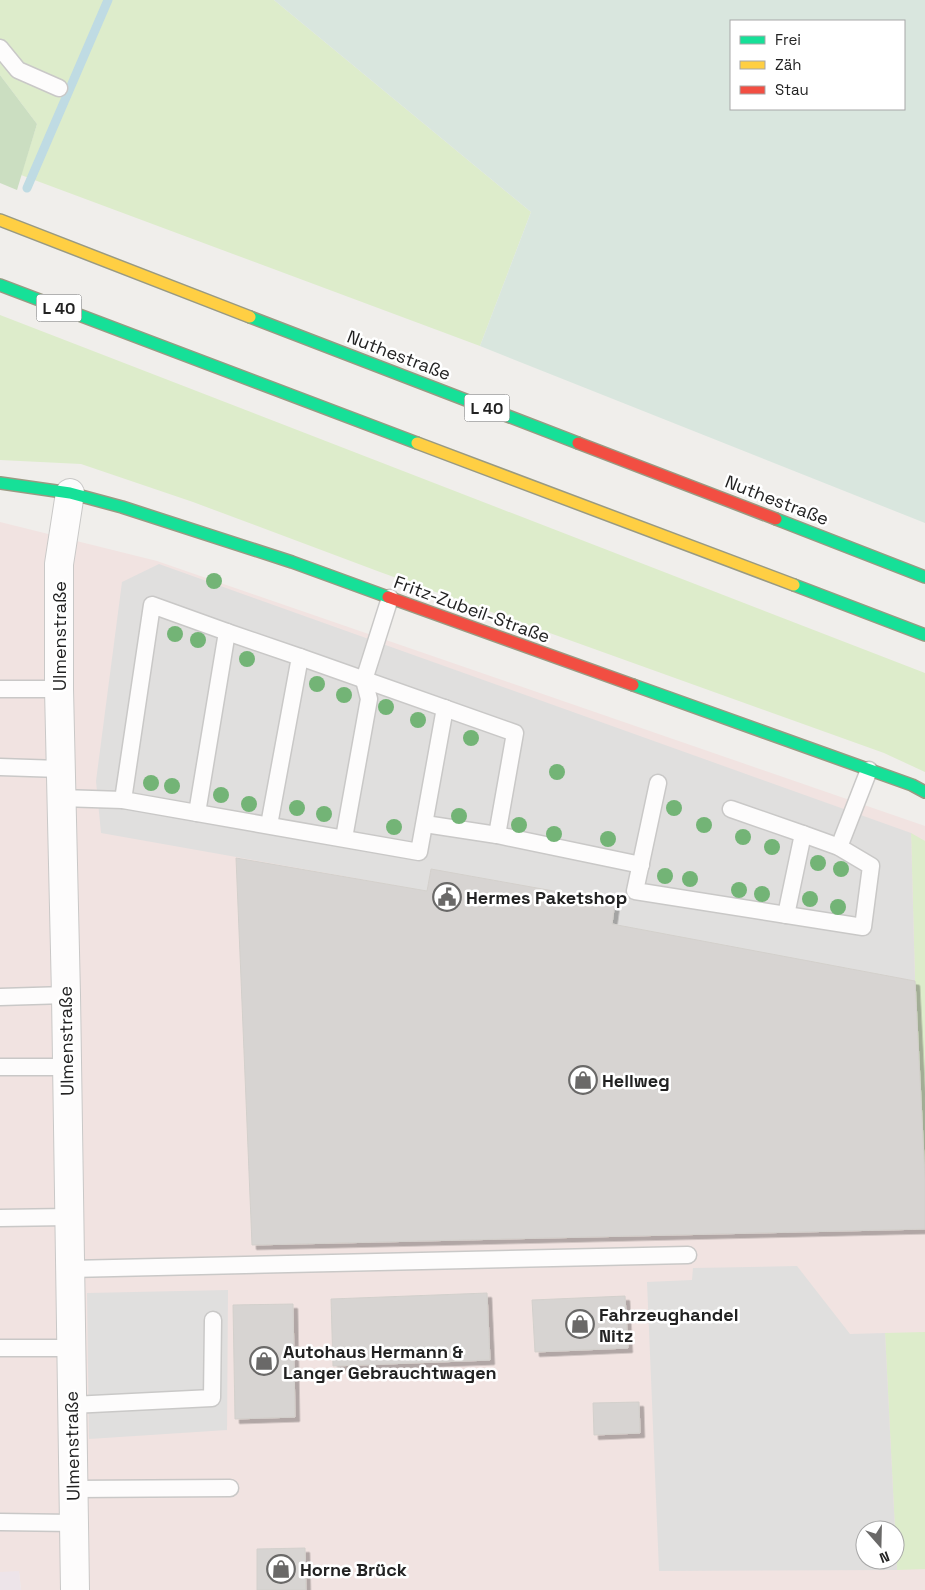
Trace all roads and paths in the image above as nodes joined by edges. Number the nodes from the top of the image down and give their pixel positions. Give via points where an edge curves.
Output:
1 (0, 48) edge
2 (59, 88) dead end
3 (0, 220) edge
4 (0, 285) edge
5 (0, 483) edge
6 (70, 493) junction
7 (925, 576) edge
8 (390, 598) junction
9 (227, 632) junction
10 (925, 635) edge
11 (300, 657) junction
12 (364, 680) junction
13 (0, 689) edge
14 (59, 689) junction
15 (445, 708) junction
16 (0, 767) edge
17 (60, 769) junction
18 (869, 770) junction
19 (658, 783) dead end
20 (925, 792) edge
21 (61, 798) junction
22 (123, 800) junction
23 (731, 809) dead end
24 (197, 813) junction
25 (425, 824) junction
26 (269, 825) junction
27 (803, 834) junction
28 (497, 836) junction
29 (344, 838) junction
30 (839, 847) junction
31 (640, 865) junction
32 (786, 915) junction
33 (66, 995) junction
34 (0, 997) edge
35 (67, 1066) junction
36 (0, 1067) edge
37 (69, 1217) junction
38 (0, 1218) edge
39 (688, 1255) dead end
40 (70, 1269) junction
41 (213, 1320) dead end
42 (0, 1348) edge
43 (71, 1348) junction
44 (72, 1404) junction
45 (230, 1488) dead end
46 (73, 1489) junction
47 (0, 1522) edge
48 (73, 1522) junction
49 (74, 1590) edge

1 - 2 lane via 18,70
3 - 7 main road, Nuthestraße / L 40
4 - 10 main road, L 40
5 - 6 main road, Fritz-Zubeil-Straße
6 - 8 main road, Fritz-Zubeil-Straße via 292,562
6 - 14 street, Ulmenstraße via 59,564
8 - 12 lane
8 - 18 main road, Fritz-Zubeil-Straße
9 - 11 lane
9 - 22 lane via 152,605
9 - 24 lane
11 - 12 lane
11 - 26 lane
12 - 15 lane
12 - 29 lane via 369,699
13 - 14 lane
14 - 17 street, Ulmenstraße
15 - 25 lane
15 - 28 lane via 515,733
16 - 17 lane
17 - 21 street, Ulmenstraße
18 - 20 main road, Fritz-Zubeil-Straße
18 - 30 lane
19 - 31 lane
21 - 22 lane
21 - 33 street, Ulmenstraße
22 - 24 lane
23 - 27 lane
24 - 26 lane
25 - 28 lane
25 - 29 lane via 419,852
26 - 29 lane
27 - 30 lane
27 - 32 lane
28 - 31 lane
30 - 32 lane via 871,866 863,927
31 - 32 lane via 635,891
33 - 34 lane
33 - 35 street, Ulmenstraße
35 - 36 lane
35 - 37 street, Ulmenstraße
37 - 38 lane
37 - 40 street, Ulmenstraße
39 - 40 lane
40 - 43 street, Ulmenstraße
41 - 44 lane via 212,1398
42 - 43 lane
43 - 44 street, Ulmenstraße
44 - 46 street, Ulmenstraße
45 - 46 lane
46 - 48 street, Ulmenstraße
47 - 48 lane
48 - 49 street, Ulmenstraße

